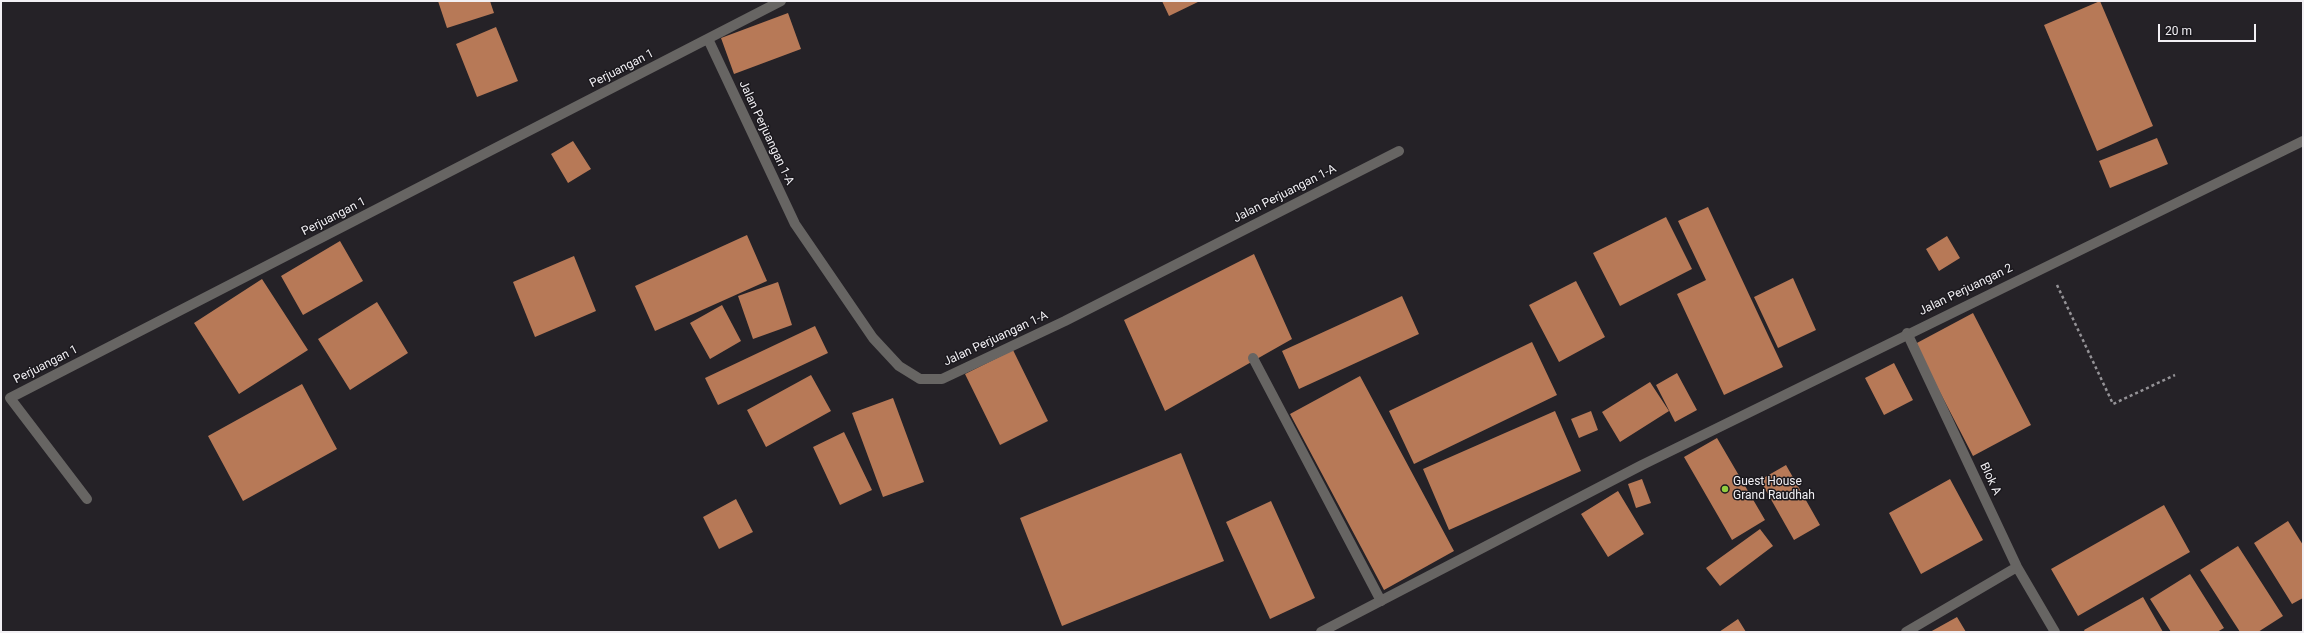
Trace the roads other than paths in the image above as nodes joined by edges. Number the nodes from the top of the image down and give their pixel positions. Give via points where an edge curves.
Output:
1 (781, 1) edge
2 (708, 40) junction
3 (2303, 141) edge
4 (1399, 151) dead end
5 (1907, 333) junction
6 (1253, 358) dead end
7 (87, 499) dead end
8 (2017, 567) junction
9 (1381, 601) junction
10 (1321, 632) edge
11 (1906, 632) edge
12 (2055, 632) edge

1 - 2 street, Perjuangan 1
2 - 4 street, Jalan Perjuangan 1-A via 795,224 873,338 899,366 920,379 942,379 1065,321
2 - 7 street, Perjuangan 1 via 10,398
3 - 5 street, Jalan Perjuangan 2
5 - 8 street, Blok A
5 - 9 street, Jalan Perjuangan 2 via 1642,465
6 - 9 street
8 - 11 street
8 - 12 street, Blok A
9 - 10 street, Jalan Perjuangan 2

